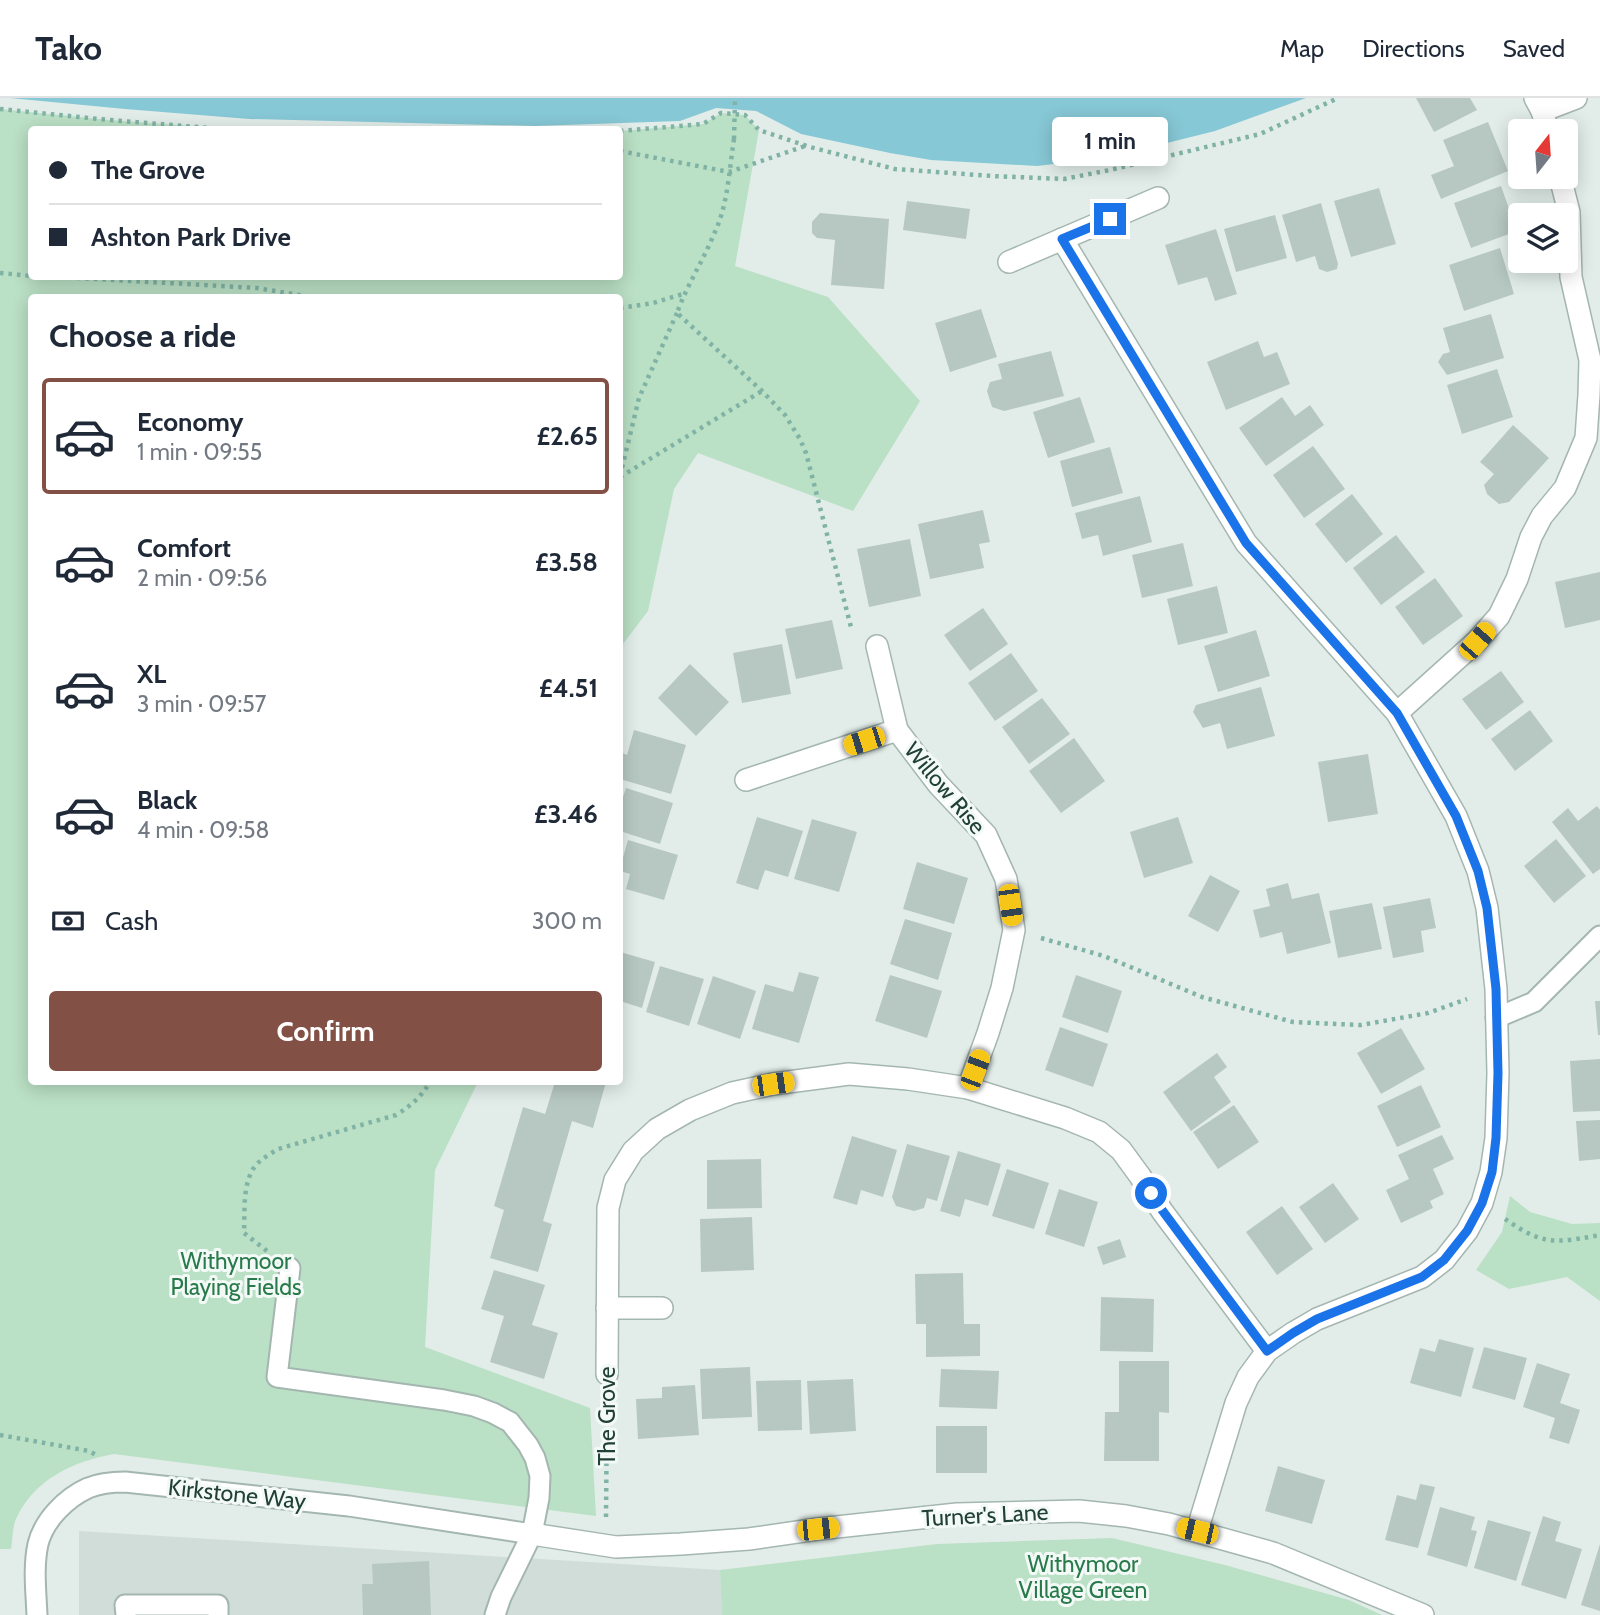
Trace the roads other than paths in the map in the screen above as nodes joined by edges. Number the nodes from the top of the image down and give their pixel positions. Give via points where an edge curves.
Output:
1 (1576, 98) edge
2 (1542, 113) edge
3 (1563, 189) edge
4 (1158, 198) dead end
5 (1062, 239) junction
6 (1009, 261) dead end
7 (877, 646) dead end
8 (1397, 713) junction
9 (897, 730) junction
10 (747, 780) dead end
11 (1600, 936) edge
12 (1496, 1018) junction
13 (968, 1088) junction
14 (290, 1268) road end
15 (607, 1308) junction
16 (662, 1308) dead end
17 (1267, 1351) junction
18 (607, 1374) road end
19 (1197, 1531) junction
20 (532, 1534) junction
21 (37, 1615) edge
22 (126, 1615) edge
23 (218, 1615) edge
24 (495, 1615) edge
25 (1423, 1615) edge

1 - 2 street
3 - 8 street via 1569,212 1571,277 1590,360 1586,438 1566,488 1531,537 1499,616
4 - 5 street
5 - 6 street
5 - 8 street via 1246,543
7 - 9 street, Willow Rise
8 - 12 street via 1456,816 1478,871 1487,908
9 - 10 street, Willow Rise
9 - 13 street, Willow Rise via 986,835 1006,879 1014,930 1002,988
11 - 12 lane via 1534,1002
12 - 17 street via 1492,1172 1467,1231 1444,1260 1422,1277 1317,1319
13 - 15 street, The Grove via 849,1074 773,1084 732,1093 657,1129 633,1151 615,1180 608,1208
13 - 17 street, The Grove via 1065,1118 1099,1132 1121,1150
14 - 20 lane via 277,1377 444,1400 474,1406 510,1422 528,1445 540,1476
15 - 16 street
15 - 18 street, The Grove
17 - 19 street via 1236,1403
19 - 20 street, Turner's Lane via 1126,1516 1068,1511 957,1514 681,1545 616,1547
19 - 25 street, Turner's Lane via 1273,1553
20 - 21 lane, Kirkstone Way via 349,1506 106,1483 73,1497 45,1526 36,1564
20 - 24 lane
22 - 23 lane via 125,1605 218,1605

